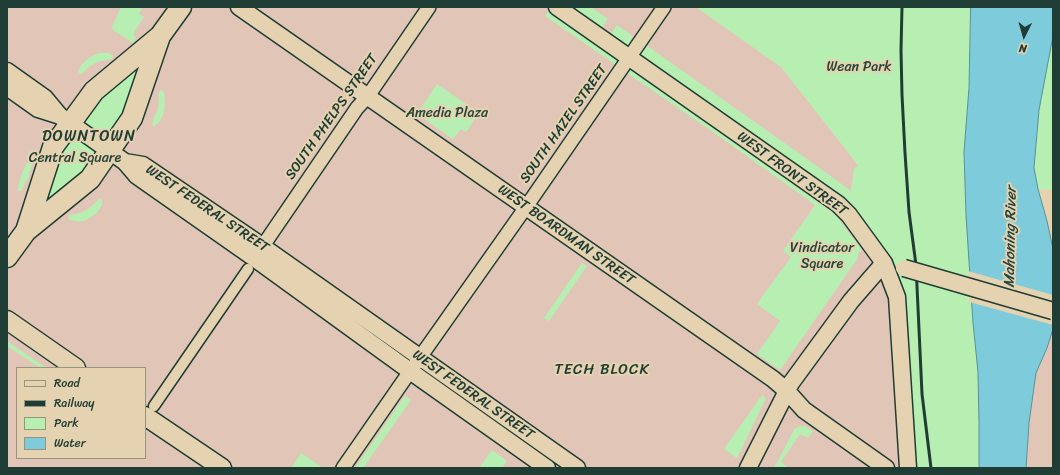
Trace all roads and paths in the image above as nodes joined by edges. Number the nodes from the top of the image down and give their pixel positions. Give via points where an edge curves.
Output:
1 (180, 7) edge
2 (240, 7) edge
3 (429, 7) edge
4 (557, 7) edge
5 (664, 7) edge
6 (160, 36) junction
7 (629, 58) junction
8 (7, 71) edge
9 (7, 87) edge
10 (368, 96) junction
11 (65, 120) junction
12 (117, 156) junction
13 (526, 207) junction
14 (26, 231) junction
15 (7, 257) edge
16 (255, 258) junction
17 (884, 263) junction
18 (1053, 311) edge
19 (7, 320) edge
20 (420, 358) junction
21 (75, 367) edge
22 (410, 371) junction
23 (787, 391) junction
24 (150, 411) edge
25 (222, 468) edge
26 (343, 468) edge
27 (548, 468) edge
28 (577, 468) edge
29 (748, 468) edge
30 (886, 468) edge
31 (908, 468) edge

1 - 6 main road
2 - 10 street, WEST BOARDMAN STREET
3 - 10 street, SOUTH PHELPS STREET
4 - 7 street, WEST FRONT STREET
5 - 7 street, SOUTH HAZEL STREET
6 - 11 main road via 94,91
6 - 12 main road
7 - 13 street, SOUTH HAZEL STREET
7 - 17 street, WEST FRONT STREET via 838,204 850,215
8 - 11 street via 45,98
9 - 11 street via 38,109
10 - 13 street, WEST BOARDMAN STREET
10 - 16 street, SOUTH PHELPS STREET via 357,108
11 - 12 street, WEST FEDERAL STREET
11 - 14 main road via 53,148
12 - 14 main road
12 - 16 street, WEST FEDERAL STREET via 137,176
13 - 20 street, SOUTH HAZEL STREET
13 - 23 street, WEST BOARDMAN STREET
14 - 15 main road
16 - 20 street, WEST FEDERAL STREET
16 - 22 street, WEST FEDERAL STREET
16 - 24 street
17 - 18 street, bridge
17 - 23 street via 851,301
17 - 31 street, WEST FRONT STREET via 897,297
19 - 21 main road
20 - 22 street, SOUTH HAZEL STREET
20 - 28 street, WEST FEDERAL STREET
22 - 26 street, SOUTH HAZEL STREET
22 - 27 street, WEST FEDERAL STREET
23 - 29 street
23 - 30 street, WEST BOARDMAN STREET via 804,410
24 - 25 main road

